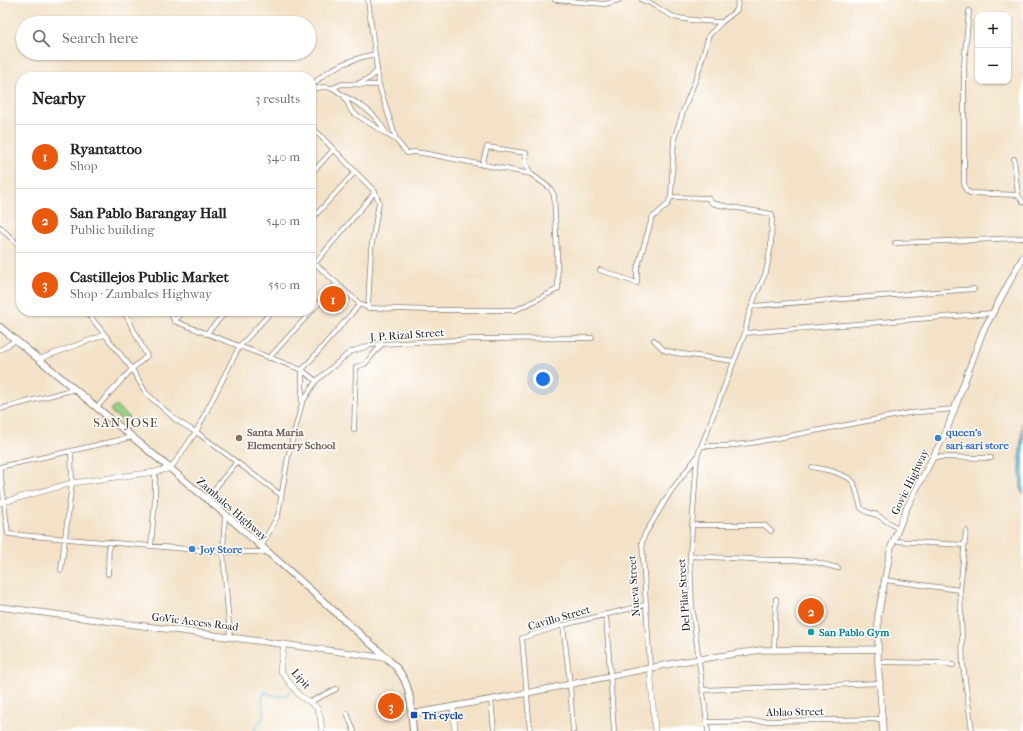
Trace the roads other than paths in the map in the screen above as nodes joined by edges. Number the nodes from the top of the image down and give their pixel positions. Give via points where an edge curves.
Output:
1 (368, 0) edge
2 (555, 0) edge
3 (620, 0) edge
4 (642, 0) edge
5 (738, 0) edge
6 (969, 11) dead end
7 (722, 22) junction
8 (374, 54) junction
9 (377, 71) junction
10 (316, 83) edge
11 (357, 84) junction
12 (379, 85) junction
13 (316, 88) edge
14 (333, 88) junction
15 (344, 96) junction
16 (316, 131) edge
17 (386, 134) junction
18 (396, 140) junction
19 (333, 150) junction
20 (1014, 159) dead end
21 (482, 165) junction
22 (316, 169) edge
23 (355, 172) junction
24 (531, 174) junction
25 (375, 192) junction
26 (1018, 195) junction
27 (671, 196) junction
28 (1023, 202) edge
29 (316, 215) edge
30 (0, 227) edge
31 (1023, 238) edge
32 (16, 243) edge
33 (895, 243) dead end
34 (1023, 257) edge
35 (316, 263) edge
36 (316, 265) edge
37 (600, 270) dead end
38 (337, 284) junction
39 (974, 289) dead end
40 (360, 304) junction
41 (752, 306) junction
42 (316, 307) edge
43 (368, 308) junction
44 (993, 313) junction
45 (90, 316) edge
46 (127, 316) edge
47 (172, 316) edge
48 (179, 316) edge
49 (222, 316) edge
50 (267, 316) edge
51 (308, 316) edge
52 (174, 322) junction
53 (0, 327) edge
54 (745, 333) junction
55 (206, 334) junction
56 (104, 335) junction
57 (592, 338) dead end
58 (16, 340) junction
59 (654, 340) dead end
60 (382, 344) junction
61 (239, 347) junction
62 (0, 350) edge
63 (269, 358) junction
64 (39, 359) junction
65 (734, 361) junction
66 (132, 369) junction
67 (302, 370) junction
68 (316, 380) junction
69 (75, 389) junction
70 (302, 403) junction
71 (97, 407) junction
72 (0, 409) edge
73 (954, 409) junction
74 (354, 430) dead end
75 (196, 432) junction
76 (132, 437) junction
77 (701, 446) junction
78 (71, 451) junction
79 (697, 457) junction
80 (933, 457) junction
81 (991, 458) dead end
82 (236, 463) junction
83 (812, 466) dead end
84 (171, 468) junction
85 (0, 469) edge
86 (156, 472) junction
87 (72, 484) junction
88 (281, 495) junction
89 (206, 499) junction
90 (2, 502) edge
91 (225, 514) junction
92 (692, 525) junction
93 (899, 529) junction
94 (771, 531) dead end
95 (966, 531) dead end
96 (66, 538) junction
97 (894, 541) junction
98 (109, 542) junction
99 (964, 545) junction
100 (151, 546) junction
101 (261, 546) junction
102 (224, 552) junction
103 (267, 552) junction
104 (690, 556) junction
105 (838, 568) dead end
106 (61, 570) dead end
107 (108, 574) dead end
108 (884, 580) junction
109 (960, 590) junction
110 (776, 599) dead end
111 (645, 605) junction
112 (0, 607) edge
113 (606, 614) junction
114 (563, 625) junction
115 (230, 637) junction
116 (284, 644) junction
117 (878, 649) junction
118 (774, 650) junction
119 (387, 658) junction
120 (699, 660) junction
121 (878, 662) junction
122 (953, 665) dead end
123 (650, 667) junction
124 (610, 675) junction
125 (880, 683) junction
126 (570, 684) junction
127 (336, 689) dead end
128 (702, 690) junction
129 (527, 693) junction
130 (491, 700) junction
131 (310, 702) junction
132 (453, 706) junction
133 (347, 713) dead end
134 (411, 714) junction
135 (883, 719) junction
136 (707, 722) junction
137 (322, 731) edge
138 (354, 731) edge
139 (414, 731) edge
140 (455, 731) edge
141 (494, 731) edge
142 (530, 731) edge
143 (573, 731) edge
144 (614, 731) edge
145 (655, 731) edge
146 (708, 731) edge
147 (884, 731) edge
148 (972, 731) edge

1 - 8 street
2 - 3 street via 605,4
4 - 7 street via 676,17
5 - 7 street via 737,10
6 - 26 street via 964,64 964,183 970,193
7 - 27 street via 709,35 674,139
8 - 9 street
8 - 10 street via 354,59 324,74
9 - 11 street via 370,78
9 - 12 street
11 - 12 street
11 - 14 street via 342,84
12 - 18 street
13 - 14 street
14 - 15 street
15 - 17 street via 373,114
15 - 17 street via 352,112
16 - 19 street
17 - 18 street
18 - 21 street via 407,153 428,154
19 - 22 street
19 - 23 street
20 - 26 street
21 - 24 street
21 - 24 street via 488,147 526,153 525,163
23 - 25 street
23 - 29 street
24 - 43 street via 550,188 554,195 558,289 516,310
25 - 35 street
25 - 43 street via 379,202 371,250
26 - 28 street
27 - 37 street via 667,205 652,218 638,263 637,283
27 - 41 street via 708,198 712,203 720,205 772,214 771,245 766,272
30 - 32 street
31 - 33 street
34 - 44 main road, Govic Highway
36 - 38 street
38 - 40 street
38 - 42 street
39 - 41 street
40 - 43 street
40 - 67 street
41 - 54 street
44 - 54 street
44 - 73 main road, Govic Highway via 983,331
45 - 56 street
46 - 66 street via 147,356
47 - 52 street
48 - 52 street
49 - 55 street
50 - 61 street
51 - 63 street
52 - 55 street
53 - 58 main road, Zambales Highway
54 - 65 street
55 - 61 street
56 - 64 street
56 - 66 street
57 - 60 street, J. P. Rizal Street via 475,339
58 - 62 street
58 - 64 main road, Zambales Highway
59 - 65 street via 664,350 675,353
60 - 68 street, J. P. Rizal Street via 350,352
60 - 74 street via 365,364 356,367
61 - 63 street
61 - 75 street
63 - 67 street
64 - 69 main road, Zambales Highway
65 - 77 street
66 - 71 street
66 - 75 street via 146,393 176,420
67 - 68 street
67 - 70 street
68 - 70 street, J. P. Rizal Street
69 - 71 main road, Zambales Highway
69 - 72 street
70 - 88 street, J. P. Rizal Street
71 - 76 main road, Zambales Highway
73 - 77 street via 909,413 752,443
73 - 80 main road, Govic Highway
75 - 82 street
75 - 84 street
76 - 78 street
76 - 84 main road, Zambales Highway
77 - 79 street
78 - 85 street
78 - 87 street
79 - 92 street, Del Pilar Street
79 - 111 street, Nueva Street via 671,491 642,542
80 - 81 street
80 - 93 main road, Govic Highway
82 - 88 street
82 - 89 street
83 - 93 street via 849,478 854,483 861,508
84 - 86 street
84 - 89 main road, Zambales Highway
85 - 90 street
86 - 87 street
86 - 100 street
87 - 90 street
87 - 96 street
88 - 101 street, J. P. Rizal Street via 278,516
89 - 91 main road, Zambales Highway
90 - 96 street via 8,534
91 - 101 main road, Zambales Highway
91 - 102 street
92 - 94 street via 764,525
92 - 104 street, Del Pilar Street
93 - 97 main road, Govic Highway
95 - 99 street
96 - 98 street
96 - 106 street
97 - 99 street
97 - 108 main road, Govic Highway
98 - 100 street
98 - 107 street
99 - 109 street
100 - 102 street
101 - 103 main road, Zambales Highway
102 - 103 street
102 - 115 street
103 - 119 main road, Zambales Highway
104 - 105 street via 792,560
104 - 120 street, Del Pilar Street via 692,607
108 - 109 street
108 - 117 main road, Govic Highway via 878,616
109 - 148 street via 964,665
110 - 118 street
111 - 113 street, Cavillo Street
111 - 123 street, Nueva Street
112 - 115 main road, GoVic Access Road
113 - 114 street, Cavillo Street
113 - 124 street
114 - 126 street
114 - 129 street, Cavillo Street via 522,638
115 - 116 main road, GoVic Access Road
116 - 119 main road, GoVic Access Road
116 - 131 street, Lipit via 280,670 300,696
117 - 118 main road
117 - 121 main road, Govic Highway
118 - 120 main road
119 - 134 main road, Zambales Highway via 399,670 405,682
120 - 123 main road
120 - 128 street, Del Pilar Street
121 - 122 street
121 - 125 main road, Govic Highway
123 - 124 main road
123 - 145 street, Nueva Street
124 - 126 main road
124 - 144 street
125 - 128 street
125 - 135 main road, Govic Highway
126 - 129 main road
126 - 143 street
127 - 131 street
128 - 136 street, Del Pilar Street
129 - 130 main road
129 - 142 street, Cavillo Street
130 - 132 main road
130 - 141 street
131 - 137 street, Lipit via 317,708
132 - 134 main road
132 - 140 street
133 - 138 street
134 - 139 main road, Zambales Highway
135 - 136 street, Ablao Street
135 - 147 main road, Govic Highway
136 - 146 street, Del Pilar Street

